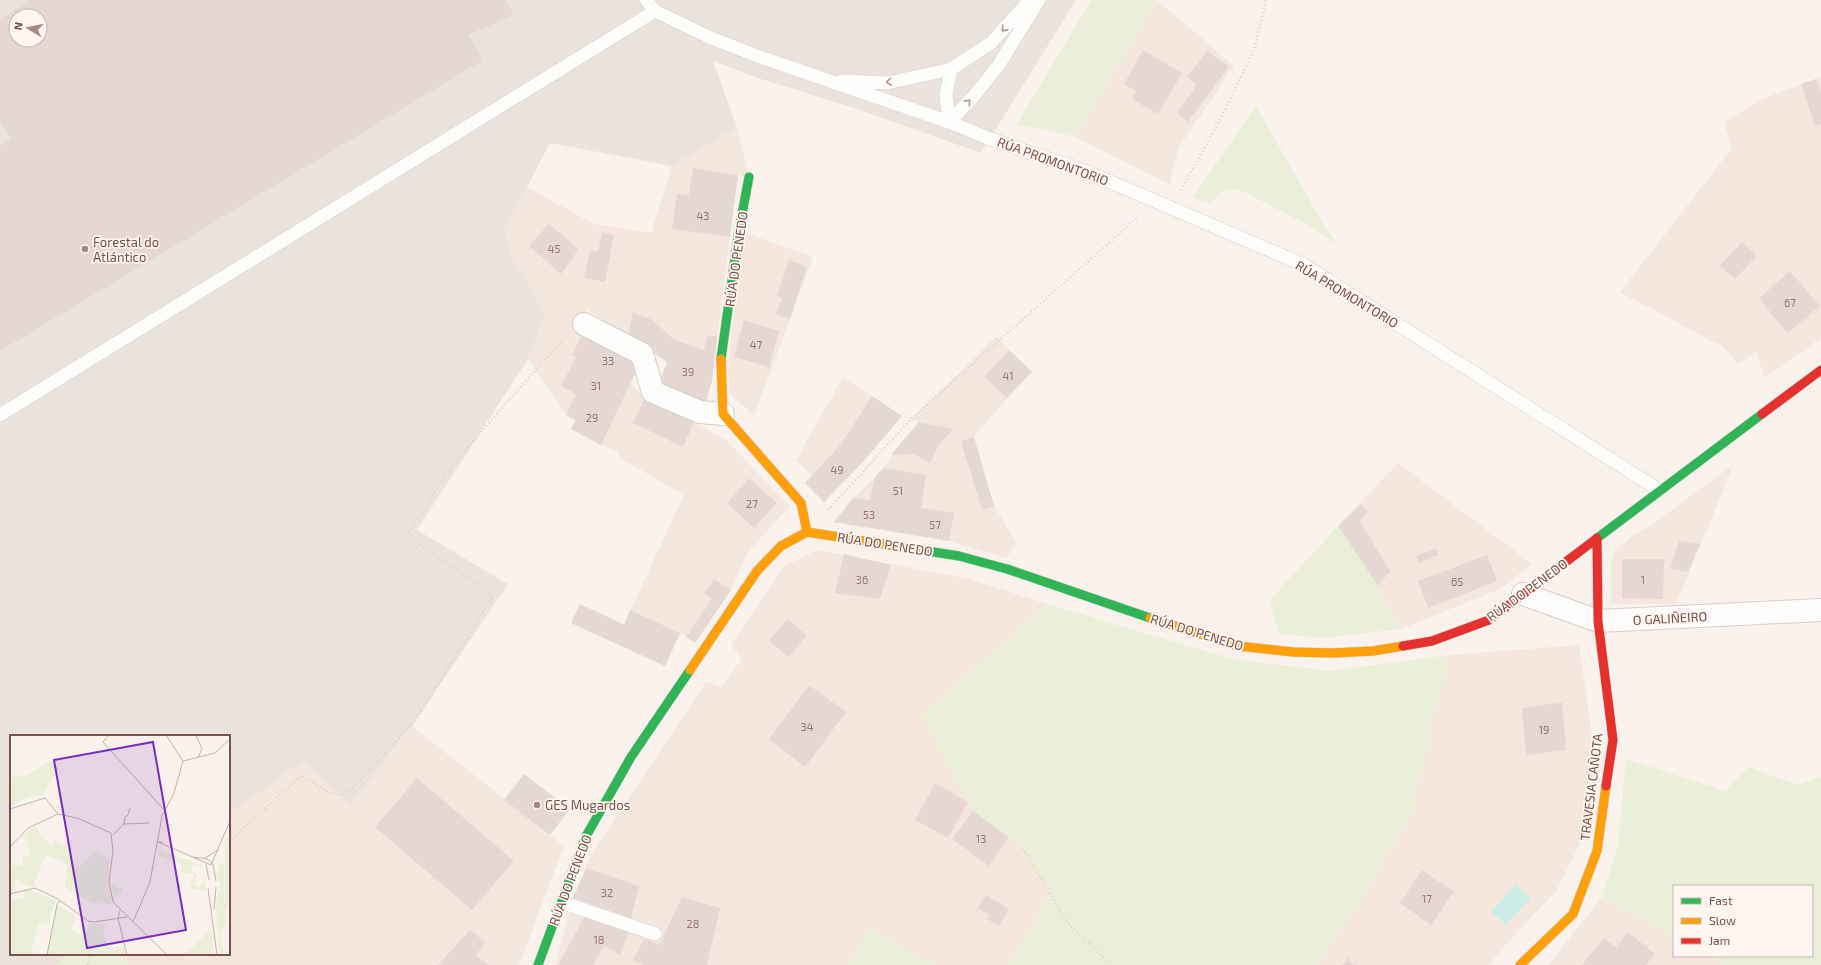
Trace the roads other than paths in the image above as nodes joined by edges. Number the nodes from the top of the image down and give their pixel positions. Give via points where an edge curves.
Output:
1 (646, 0) edge
2 (1030, 0) edge
3 (1039, 0) edge
4 (655, 11) junction
5 (951, 69) junction
6 (825, 80) junction
7 (949, 122) junction
8 (749, 176) dead end
9 (584, 324) road end
10 (1821, 370) edge
11 (723, 414) junction
12 (0, 415) edge
13 (1659, 490) junction
14 (807, 532) junction
15 (1597, 538) junction
16 (1523, 594) junction
17 (1821, 610) edge
18 (1598, 621) junction
19 (561, 902) junction
20 (655, 934) dead end
21 (538, 965) edge
22 (1520, 965) edge

1 - 4 lane
2 -> 5 lane via 991,43
7 -> 3 lane via 998,66
4 - 6 lane, RÚA PROMONTORIO via 709,37
4 - 12 lane
5 -> 6 lane via 887,83
5 - 7 lane via 946,95
6 - 7 lane, RÚA PROMONTORIO
7 - 13 lane, RÚA PROMONTORIO via 1086,171 1304,265
8 - 11 street, RÚA DO PENEDO via 721,363
9 - 11 street via 642,354 653,392 700,412
10 - 13 street, RÚA DO PENEDO
11 - 14 street via 800,503
13 - 15 street, RÚA DO PENEDO
14 - 16 street, RÚA DO PENEDO via 959,556 1007,569 1238,646 1293,652 1334,653 1373,650 1432,641 1489,620
14 - 19 street, RÚA DO PENEDO via 781,546 757,571 631,757 585,838
15 - 16 street, RÚA DO PENEDO
15 - 18 street, TRAVESIA CAÑOTA
16 - 18 street, O GALIÑEIRO
17 - 18 street, O GALIÑEIRO
18 - 22 street, TRAVESIA CAÑOTA via 1613,740 1597,852 1573,914
19 - 20 lane
19 - 21 street, RÚA DO PENEDO

